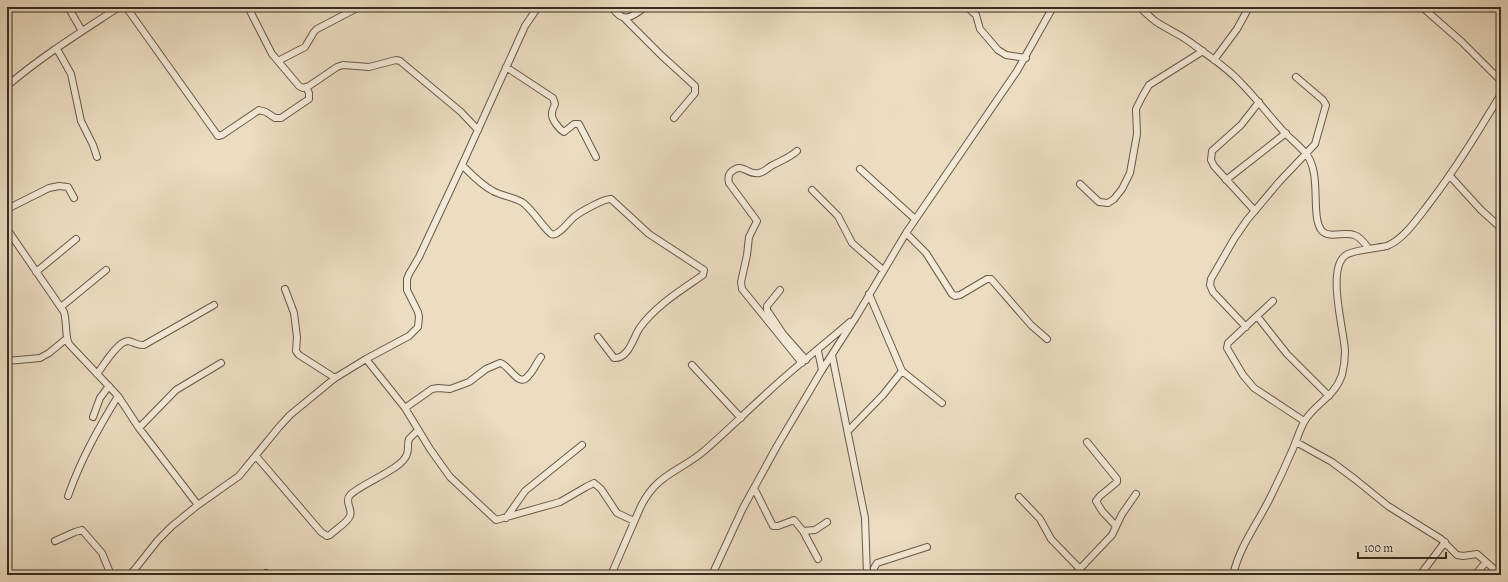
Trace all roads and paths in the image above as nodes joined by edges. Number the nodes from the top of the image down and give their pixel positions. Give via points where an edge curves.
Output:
1 (68, 7) edge
2 (119, 7) edge
3 (126, 7) edge
4 (248, 7) edge
5 (359, 7) edge
6 (538, 7) edge
7 (612, 7) edge
8 (645, 7) edge
9 (677, 7) edge
10 (691, 7) edge
11 (967, 7) edge
12 (1053, 7) edge
13 (1140, 7) edge
14 (1249, 7) edge
15 (1422, 7) edge
16 (624, 18) junction
17 (82, 31) junction
18 (57, 48) junction
19 (1203, 51) junction
20 (1026, 58) junction
21 (1214, 60) junction
22 (278, 61) junction
23 (506, 67) junction
24 (1296, 78) dead end
25 (1501, 81) edge
26 (7, 86) edge
27 (306, 88) junction
28 (1501, 94) edge
29 (1259, 102) junction
30 (674, 118) dead end
31 (478, 130) junction
32 (1286, 133) junction
33 (796, 151) dead end
34 (1306, 154) junction
35 (97, 156) dead end
36 (596, 157) dead end
37 (462, 165) junction
38 (860, 169) dead end
39 (1450, 176) junction
40 (1226, 180) junction
41 (1080, 184) dead end
42 (812, 190) dead end
43 (74, 198) dead end
44 (7, 209) edge
45 (1254, 211) junction
46 (915, 219) junction
47 (1501, 228) edge
48 (7, 229) edge
49 (906, 233) junction
50 (76, 239) dead end
51 (1369, 249) junction
52 (106, 270) dead end
53 (883, 270) junction
54 (36, 272) junction
55 (285, 288) dead end
56 (780, 290) dead end
57 (869, 294) junction
58 (1272, 301) dead end
59 (214, 304) dead end
60 (61, 307) junction
61 (1257, 316) junction
62 (856, 317) junction
63 (1246, 327) junction
64 (598, 337) dead end
65 (66, 339) junction
66 (1047, 339) dead end
67 (818, 351) junction
68 (832, 355) junction
69 (541, 356) dead end
70 (366, 359) junction
71 (7, 361) edge
72 (804, 361) junction
73 (221, 363) dead end
74 (692, 365) dead end
75 (822, 370) junction
76 (902, 371) junction
77 (97, 374) junction
78 (336, 378) junction
79 (109, 386) junction
80 (118, 396) junction
81 (1329, 396) junction
82 (942, 403) dead end
83 (405, 408) junction
84 (93, 417) dead end
85 (741, 418) junction
86 (1304, 422) junction
87 (139, 428) junction
88 (418, 430) junction
89 (848, 431) junction
90 (1087, 442) dead end
91 (1296, 442) junction
92 (582, 445) dead end
93 (256, 456) junction
94 (754, 488) junction
95 (1136, 494) dead end
96 (68, 496) dead end
97 (1019, 497) dead end
98 (198, 505) junction
99 (506, 518) junction
100 (634, 522) junction
101 (827, 522) dead end
102 (1116, 526) junction
103 (802, 531) junction
104 (55, 542) dead end
105 (1445, 542) junction
106 (927, 547) dead end
107 (818, 559) dead end
108 (1486, 562) junction
109 (1080, 569) junction
110 (1501, 573) edge
111 (111, 575) edge
112 (128, 575) edge
113 (611, 575) edge
114 (712, 575) edge
115 (867, 575) edge
116 (874, 575) edge
117 (1074, 575) edge
118 (1233, 575) edge
119 (1420, 575) edge
120 (1475, 575) edge

1 - 17 street
2 - 17 street
3 - 27 street via 218,136 259,110 275,118 281,118 309,99
4 - 22 street
5 - 22 street via 314,32 305,47
6 - 23 street
7 - 16 street
8 - 16 street
9 - 10 street
11 - 20 street via 976,15 980,29 998,50 1006,55
12 - 20 street
13 - 19 street via 1155,21
14 - 21 street via 1237,29
15 - 25 street
16 - 30 street via 695,86 696,93
17 - 18 street
18 - 26 street
18 - 35 street via 71,74 81,121
19 - 21 street
19 - 41 street via 1152,82 1142,97 1136,109 1137,134 1130,173 1114,198 1108,202 1099,202
20 - 46 street
21 - 29 street via 1240,81
22 - 27 street via 299,86
23 - 31 street
23 - 36 street via 552,98 555,104 552,117 560,130 564,132 574,124 579,124
24 - 34 street via 1326,105 1314,146
27 - 31 street via 343,65 369,66 396,60 461,112
28 - 39 street
29 - 32 street
29 - 40 street via 1241,125 1212,151 1211,160
31 - 37 street
32 - 34 street
32 - 40 street
33 - 72 street via 783,161 758,173 736,168 730,173 728,180 757,221 749,237 742,289
34 - 45 street
34 - 51 street via 1314,171 1319,226 1326,234 1354,235
37 - 64 street via 487,188 526,205 552,234 557,233 580,212 611,199 649,234 704,270 703,275 673,295 649,318 629,350 622,356 614,358
37 - 70 street via 407,279 408,290 420,317 418,327 409,336
38 - 46 street
39 - 47 street
39 - 51 street via 1400,238 1387,246
40 - 45 street
42 - 53 street via 838,216 852,244
43 - 44 street via 68,187 55,187
45 - 63 street via 1213,274 1210,285 1213,292
46 - 49 street
48 - 54 street
49 - 53 street
49 - 66 street via 926,253 954,295 960,295 991,279 1031,325
50 - 54 street
51 - 81 street via 1349,253 1340,260 1337,267 1337,302 1345,360 1339,382
52 - 60 street
53 - 57 street
54 - 60 street
55 - 78 street via 294,313 296,351
56 - 72 street via 767,306 767,310
57 - 62 street
57 - 76 street
58 - 61 street
59 - 77 street via 144,345 123,342
60 - 65 street via 66,320
61 - 63 street
61 - 81 street via 1287,354
62 - 67 street
62 - 68 street
63 - 86 street via 1227,345 1243,375 1254,388
65 - 71 street via 40,358
65 - 77 street
67 - 72 street
67 - 75 street
68 - 75 street
68 - 89 street
69 - 83 street via 525,379 516,378 500,363 462,385 450,389 432,389
70 - 78 street
70 - 83 street
72 - 85 street
73 - 87 street via 176,390
74 - 85 street
75 - 94 street
76 - 82 street
76 - 89 street
77 - 79 street
78 - 93 street via 290,415
79 - 80 street
79 - 84 street via 100,398
80 - 87 street
80 - 96 street via 92,440
81 - 86 street
83 - 88 street
85 - 100 street via 692,460 654,485 645,496
86 - 91 street
87 - 98 street
88 - 93 street via 409,439 407,456 402,462 350,496 349,518 327,536
88 - 99 street via 458,486 493,518
89 - 115 street via 865,518
90 - 102 street via 1117,481 1096,501
91 - 105 street via 1332,462 1388,506
91 - 118 street via 1270,498 1242,546
92 - 99 street via 525,491
93 - 98 street via 239,476
94 - 103 street via 773,526 794,520
94 - 114 street
95 - 102 street
97 - 109 street via 1040,519 1051,539
98 - 112 street via 158,540
99 - 100 street via 560,502 594,484 601,489 617,513
100 - 113 street
101 - 103 street via 815,530
102 - 109 street via 1112,535
103 - 107 street
104 - 111 street via 82,530 102,553
105 - 108 street via 1460,556 1476,554
105 - 119 street
106 - 116 street via 877,563
108 - 110 street
108 - 120 street
109 - 117 street

